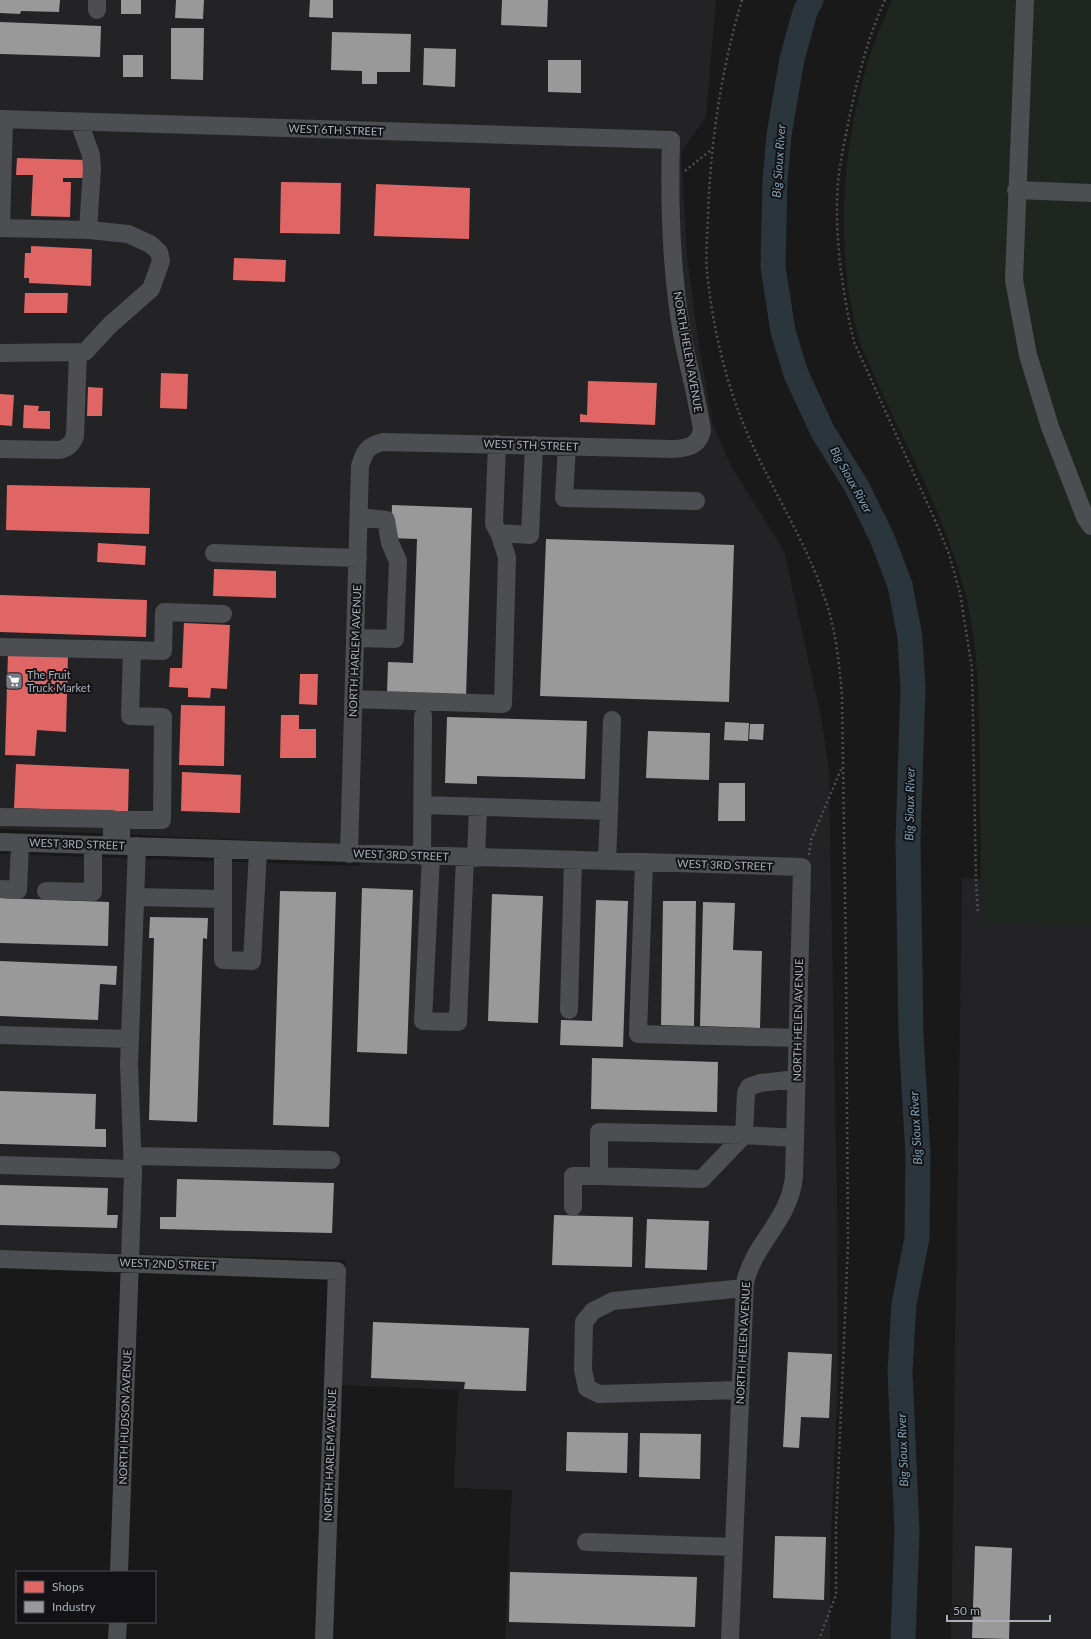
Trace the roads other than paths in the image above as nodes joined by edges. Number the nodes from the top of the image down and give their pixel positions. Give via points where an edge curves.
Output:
1 (1025, 0) edge
2 (2, 119) edge
3 (79, 122) junction
4 (671, 140) joint
5 (1016, 190) junction
6 (1091, 193) edge
7 (0, 228) edge
8 (88, 230) junction
9 (78, 352) junction
10 (0, 353) edge
11 (697, 443) joint
12 (497, 444) junction
13 (534, 445) junction
14 (567, 446) junction
15 (0, 450) edge
16 (366, 450) joint
17 (696, 501) dead end
18 (359, 517) junction
19 (1091, 526) edge
20 (500, 533) junction
21 (214, 553) dead end
22 (358, 558) junction
23 (223, 614) dead end
24 (355, 638) junction
25 (0, 647) edge
26 (132, 650) junction
27 (354, 699) junction
28 (423, 716) dead end
29 (612, 720) dead end
30 (422, 805) junction
31 (478, 807) junction
32 (609, 811) junction
33 (0, 817) edge
34 (67, 819) junction
35 (0, 842) edge
36 (20, 842) junction
37 (67, 844) junction
38 (93, 845) junction
39 (123, 846) junction
40 (223, 849) junction
41 (258, 851) junction
42 (349, 854) junction
43 (426, 856) junction
44 (471, 858) junction
45 (573, 860) junction
46 (608, 861) junction
47 (644, 862) junction
48 (802, 867) joint
49 (0, 889) edge
50 (46, 891) dead end
51 (135, 897) junction
52 (223, 899) junction
53 (569, 1010) dead end
54 (0, 1035) edge
55 (797, 1038) junction
56 (130, 1039) junction
57 (796, 1078) junction
58 (744, 1135) junction
59 (795, 1138) junction
60 (331, 1160) dead end
61 (133, 1162) junction
62 (0, 1165) edge
63 (599, 1176) junction
64 (573, 1207) dead end
65 (0, 1259) edge
66 (130, 1263) junction
67 (337, 1272) joint
68 (744, 1288) junction
69 (740, 1390) junction
70 (586, 1542) dead end
71 (734, 1547) junction
72 (119, 1571) edge
73 (118, 1623) edge
74 (117, 1639) edge
75 (324, 1639) edge
76 (730, 1639) edge

1 - 5 street
2 - 3 street, WEST 6TH STREET
2 - 7 street
3 - 4 street, WEST 6TH STREET
3 - 8 street via 91,155
4 - 11 street, NORTH HELEN AVENUE via 672,254 682,334 702,430
5 - 6 street
5 - 19 street via 1014,280 1028,355 1050,427 1085,517
7 - 8 street
8 - 9 street via 128,234 150,244 159,252 161,261 151,289 110,325 85,352
9 - 10 street
9 - 15 street via 75,436 72,443 68,448 60,450
11 - 14 street, WEST 5TH STREET via 673,449
12 - 13 street, WEST 5TH STREET
12 - 16 street, WEST 5TH STREET via 390,442 373,444
12 - 20 street via 494,524
13 - 14 street, WEST 5TH STREET
13 - 20 street via 530,535
14 - 17 street via 564,498
16 - 18 street, NORTH HARLEM AVENUE via 360,466
18 - 22 street, NORTH HARLEM AVENUE
18 - 24 street via 386,520 390,543 398,561 395,639
20 - 27 street via 507,557 503,704
21 - 22 street
22 - 24 street, NORTH HARLEM AVENUE
23 - 26 street via 164,612 163,651
24 - 27 street, NORTH HARLEM AVENUE
25 - 26 street
26 - 39 street via 130,716 163,717 162,820 121,820
27 - 42 street, NORTH HARLEM AVENUE
28 - 30 street
29 - 32 street
30 - 31 street
30 - 43 street
31 - 32 street
31 - 44 street
32 - 46 street
33 - 34 street
34 - 37 street
34 - 39 street via 112,819
35 - 36 street, WEST 3RD STREET
36 - 37 street, WEST 3RD STREET
36 - 49 street via 18,890
37 - 38 street, WEST 3RD STREET
38 - 39 street, WEST 3RD STREET
38 - 50 street via 93,892
39 - 40 street, WEST 3RD STREET
39 - 51 street, NORTH HUDSON AVENUE
40 - 41 street, WEST 3RD STREET
40 - 52 street
41 - 42 street, WEST 3RD STREET
41 - 52 street via 252,961 223,960
42 - 43 street, WEST 3RD STREET
43 - 44 street, WEST 3RD STREET
43 - 44 street via 423,1021 458,1022
44 - 45 street, WEST 3RD STREET
45 - 46 street, WEST 3RD STREET
45 - 53 street
46 - 47 street, WEST 3RD STREET
47 - 48 street, WEST 3RD STREET
47 - 55 street via 638,1034
48 - 55 street, NORTH HELEN AVENUE
51 - 52 street
51 - 56 street, NORTH HUDSON AVENUE
54 - 56 street
55 - 57 street, NORTH HELEN AVENUE
56 - 61 street, NORTH HUDSON AVENUE
57 - 58 street via 749,1087 746,1092
57 - 59 street, NORTH HELEN AVENUE
58 - 59 street
58 - 63 street via 702,1179
58 - 63 street via 599,1132
59 - 68 street, NORTH HELEN AVENUE via 793,1190 773,1231 755,1256
60 - 61 street
61 - 62 street
61 - 66 street, NORTH HUDSON AVENUE
63 - 64 street via 573,1176
65 - 66 street, WEST 2ND STREET
66 - 67 street, WEST 2ND STREET
66 - 72 street, NORTH HUDSON AVENUE
67 - 75 street, NORTH HARLEM AVENUE
68 - 69 street, NORTH HELEN AVENUE
68 - 69 street via 613,1301 593,1311 584,1322 583,1370 587,1388 599,1394
69 - 71 street, NORTH HELEN AVENUE
70 - 71 street
71 - 76 street, NORTH HELEN AVENUE
73 - 74 street

